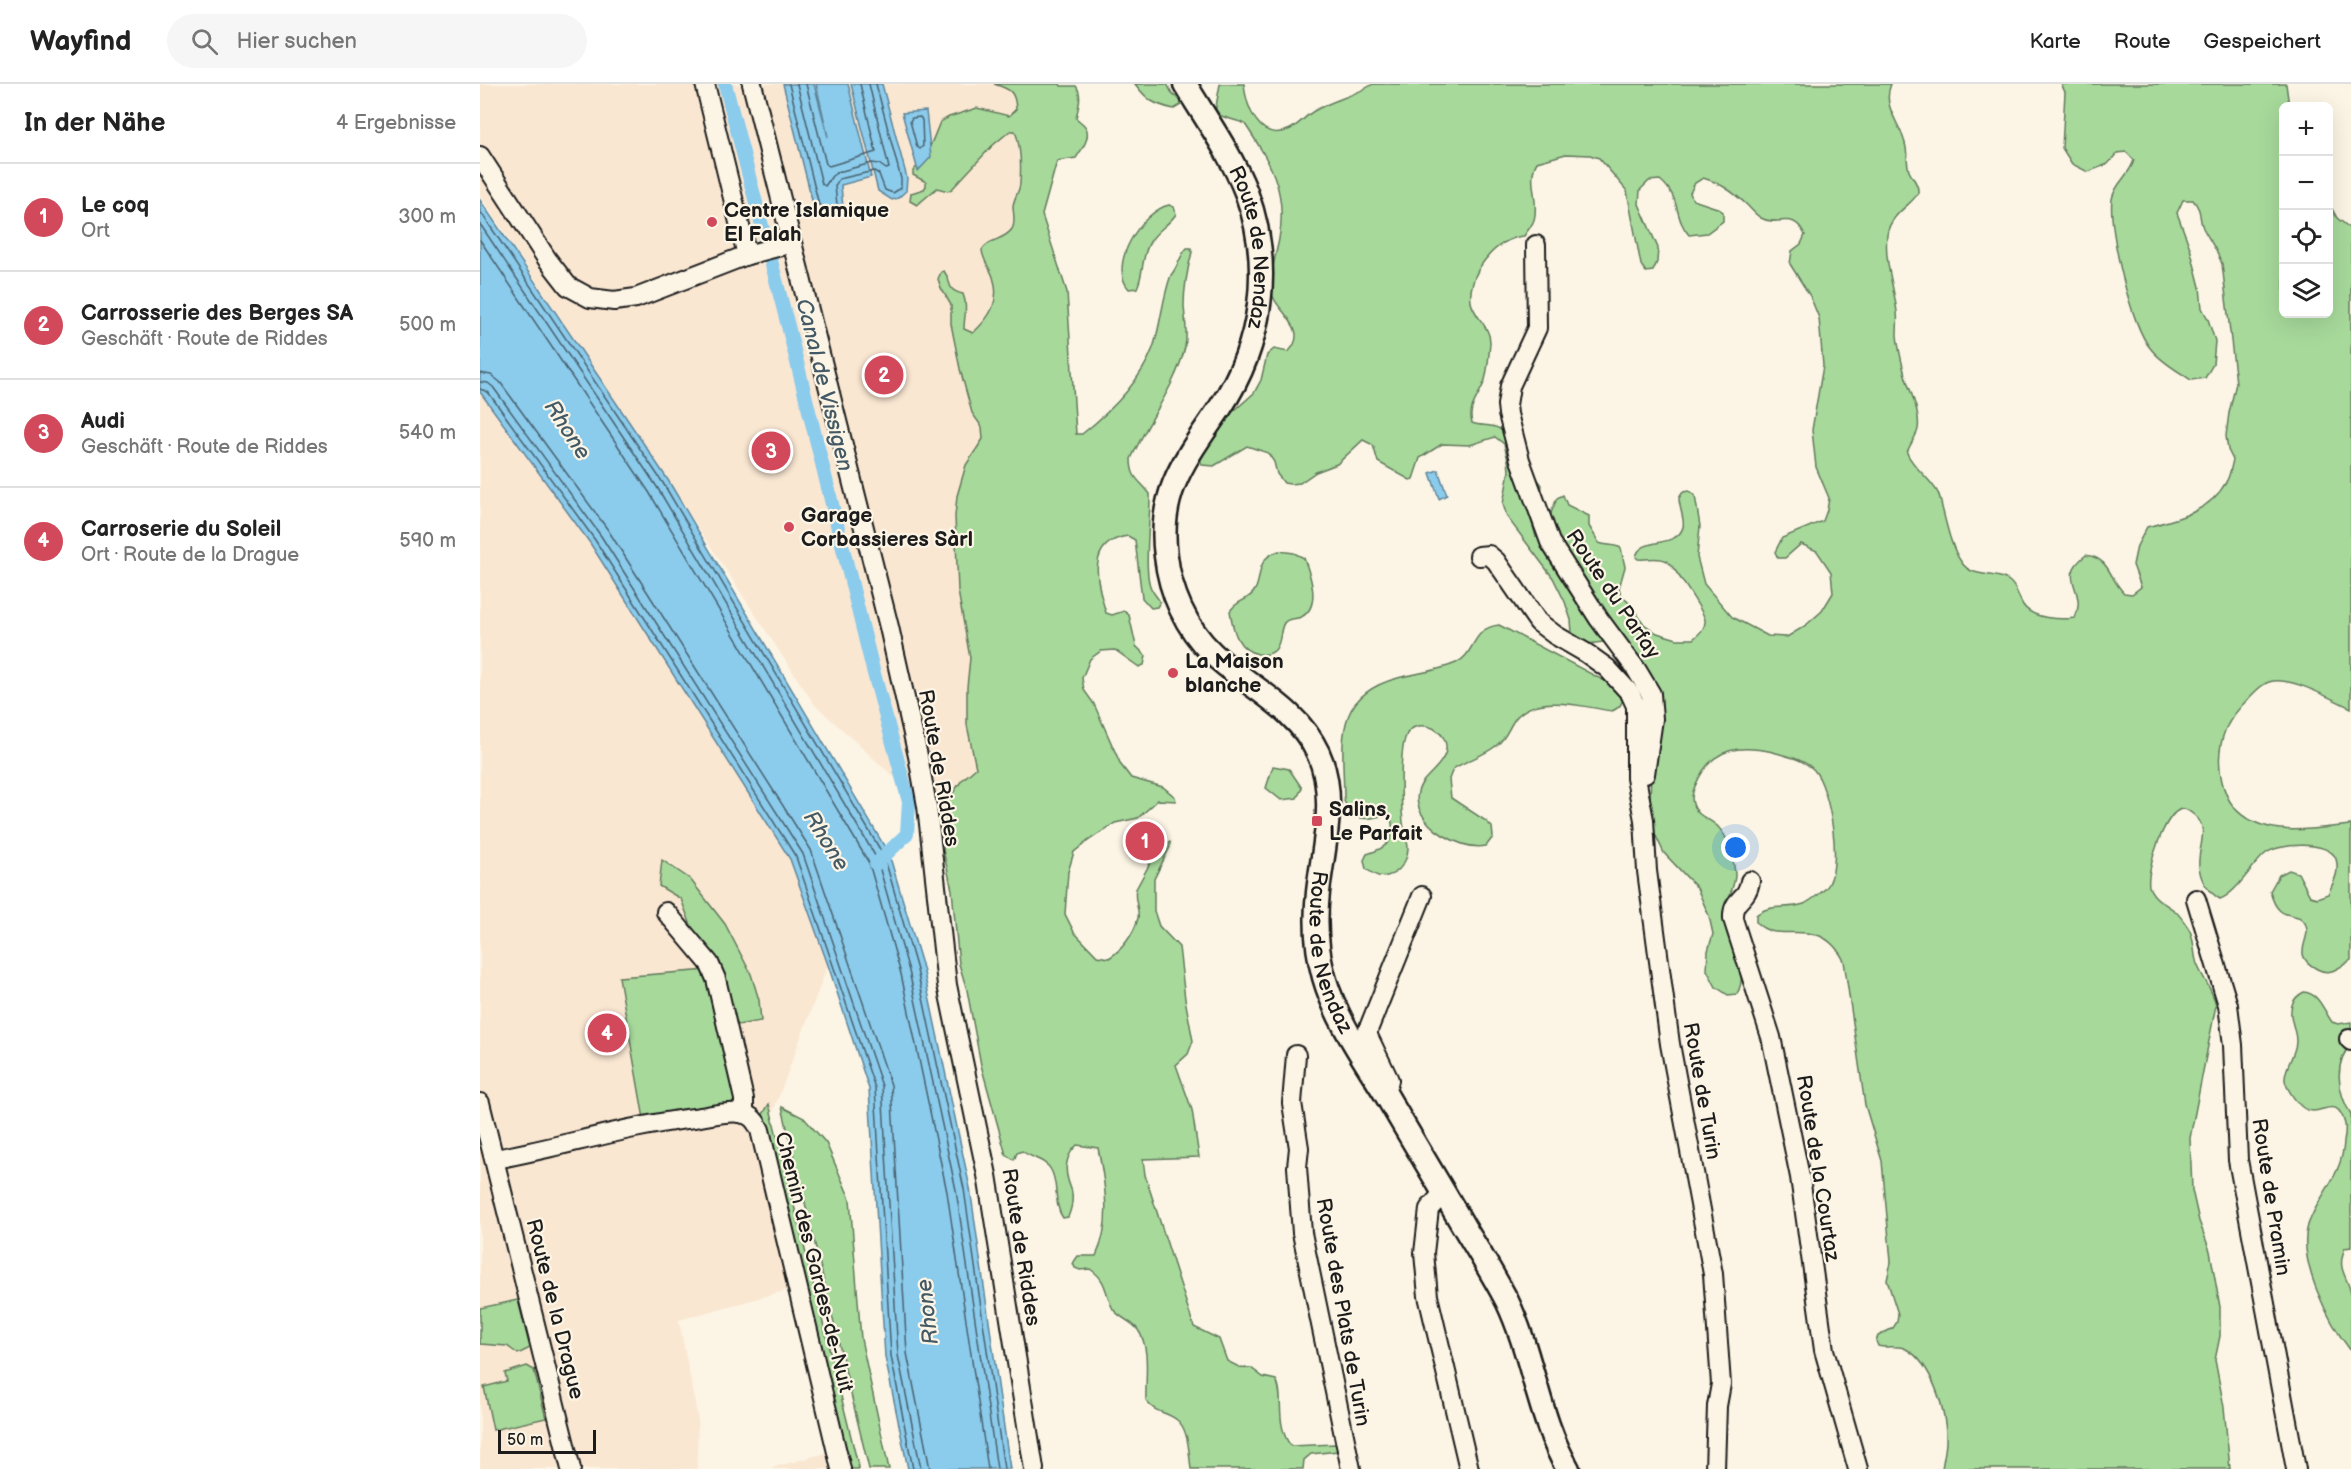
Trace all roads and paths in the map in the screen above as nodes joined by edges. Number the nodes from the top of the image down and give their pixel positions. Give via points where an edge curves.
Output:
1 (705, 84) edge
2 (752, 84) edge
3 (1185, 84) edge
4 (480, 156) edge
5 (792, 243) junction
6 (1536, 245) dead end
7 (747, 255) junction
8 (1479, 556) dead end
9 (1640, 796) junction
10 (1750, 881) dead end
11 (1422, 896) dead end
12 (2196, 899) dead end
13 (666, 912) dead end
14 (1296, 1055) dead end
15 (1382, 1089) junction
16 (480, 1103) edge
17 (744, 1114) junction
18 (495, 1160) junction
19 (1444, 1192) junction
20 (571, 1469) edge
21 (841, 1469) edge
22 (1034, 1469) edge
23 (1351, 1469) edge
24 (1469, 1469) edge
25 (1568, 1469) edge
26 (1715, 1469) edge
27 (1858, 1469) edge
28 (2296, 1469) edge

1 - 7 street
2 - 5 street, Route de Riddes
3 - 15 main road, Route de Nendaz via 1245,190 1259,240 1261,285 1257,324 1243,366 1224,403 1187,456 1172,488 1164,535 1169,575 1184,615 1206,647 1285,709 1319,755 1327,783 1328,808 1317,909 1321,966 1337,1012
4 - 7 street via 547,259 568,286 590,298 636,298
5 - 7 street
5 - 22 street, Route de Riddes via 918,756 949,995 979,1131
6 - 9 street, Route du Parfay via 1537,328 1510,386 1508,414 1550,542 1651,694 1653,729 1644,792
8 - 9 street, Route de Turin via 1489,555 1496,561 1538,622 1596,659 1630,693 1636,706 1635,762
9 - 26 street, Route de Turin via 1670,1044 1713,1274 1721,1384
10 - 27 street, Route de la Courtaz via 1748,892 1734,906 1733,919 1771,1037 1800,1177 1824,1350
11 - 15 street via 1368,1030 1389,1080
12 - 28 street, Route de Pramin via 2228,1005 2238,1160
13 - 17 street via 710,963 744,1099
14 - 23 street, Route des Plats de Turin via 1292,1103 1299,1148 1302,1233
15 - 19 main road, Route de Nendaz
16 - 18 street, Route de la Drague
17 - 18 street via 635,1127
17 - 21 street, Chemin des Gardes-de-Nuit via 760,1130
18 - 20 street, Route de la Drague
19 - 24 street via 1429,1209 1424,1269
19 - 25 main road, Route de Nendaz via 1506,1301

